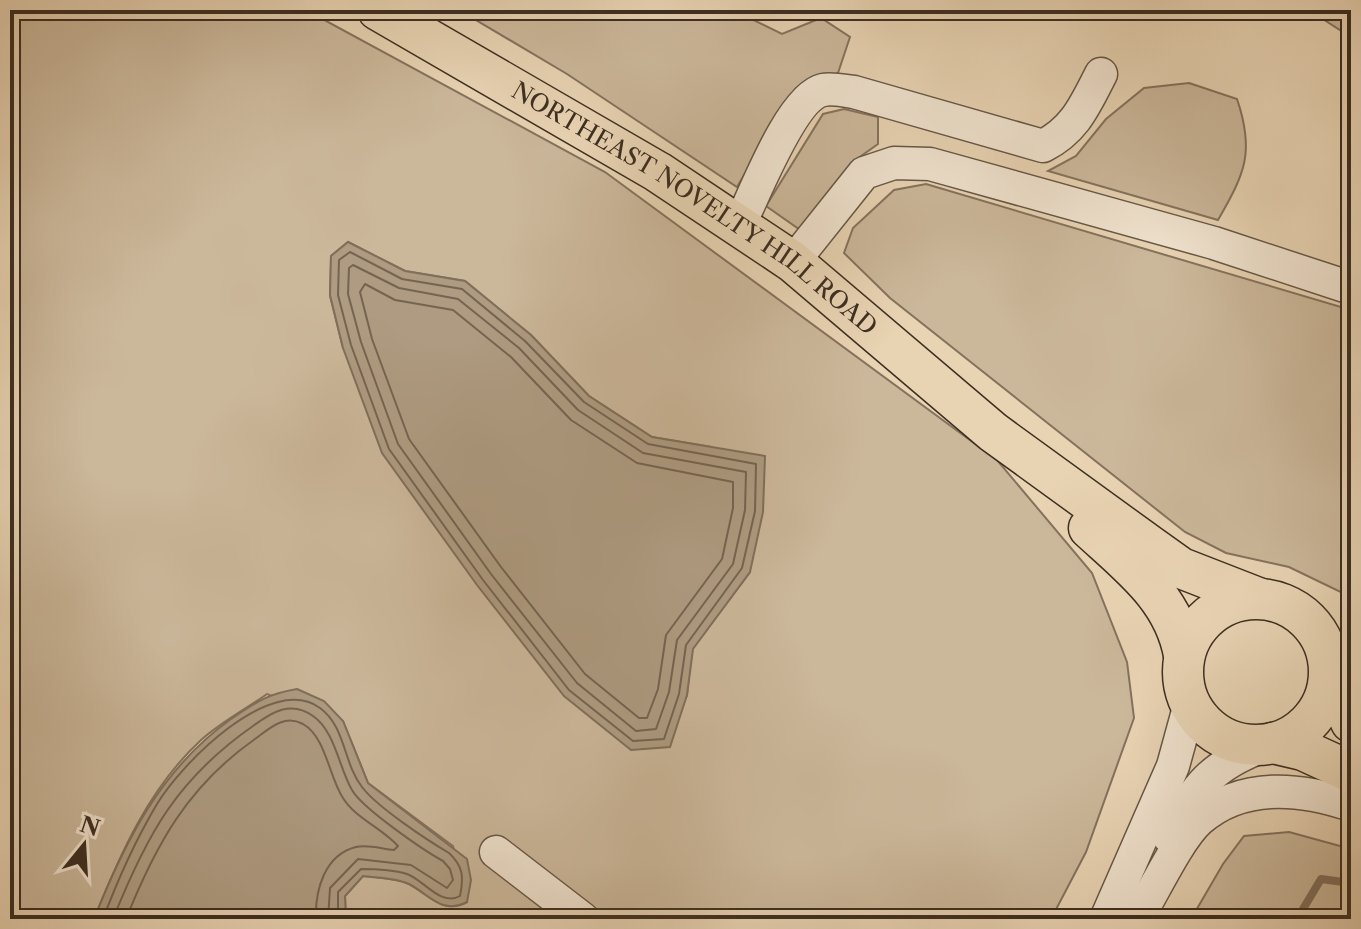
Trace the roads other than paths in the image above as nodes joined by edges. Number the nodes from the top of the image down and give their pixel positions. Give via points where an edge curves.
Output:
1 (378, 10) edge
2 (1101, 74) dead end
3 (739, 226) junction
4 (793, 262) junction
5 (1351, 288) edge
6 (993, 432) junction
7 (1258, 598) junction
8 (1184, 655) junction
9 (1330, 672) junction
10 (1190, 704) junction
11 (1351, 722) edge
12 (1269, 744) junction
13 (1351, 772) edge
14 (1351, 805) edge
15 (496, 852) dead end
16 (583, 919) edge
17 (1106, 919) edge
18 (1121, 919) edge
19 (1137, 919) edge

1 - 3 main road, NORTHEAST NOVELTY HILL ROAD via 658,172
2 - 3 street via 1064,136 1043,146 854,92 823,90 808,97 793,117
3 - 4 main road, NORTHEAST NOVELTY HILL ROAD
4 - 5 street via 864,173 894,163 930,164 1214,243
4 - 6 main road, NORTHEAST NOVELTY HILL ROAD
6 - 7 main road, NORTHEAST NOVELTY HILL ROAD via 1181,568
6 - 8 main road, NORTHEAST NOVELTY HILL ROAD via 1158,593 1180,631
7 - 8 main road via 1211,613 1194,632
7 - 9 main road via 1281,602 1317,629
8 - 10 main road via 1183,680
9 - 11 main road
9 - 12 main road via 1318,712 1304,727
10 - 12 main road via 1203,723 1222,736 1244,744
10 - 17 street via 1173,766
12 - 13 main road via 1303,750
12 - 18 street via 1236,756 1198,786
14 - 19 street via 1292,791 1262,791 1218,807 1190,831
15 - 16 street

